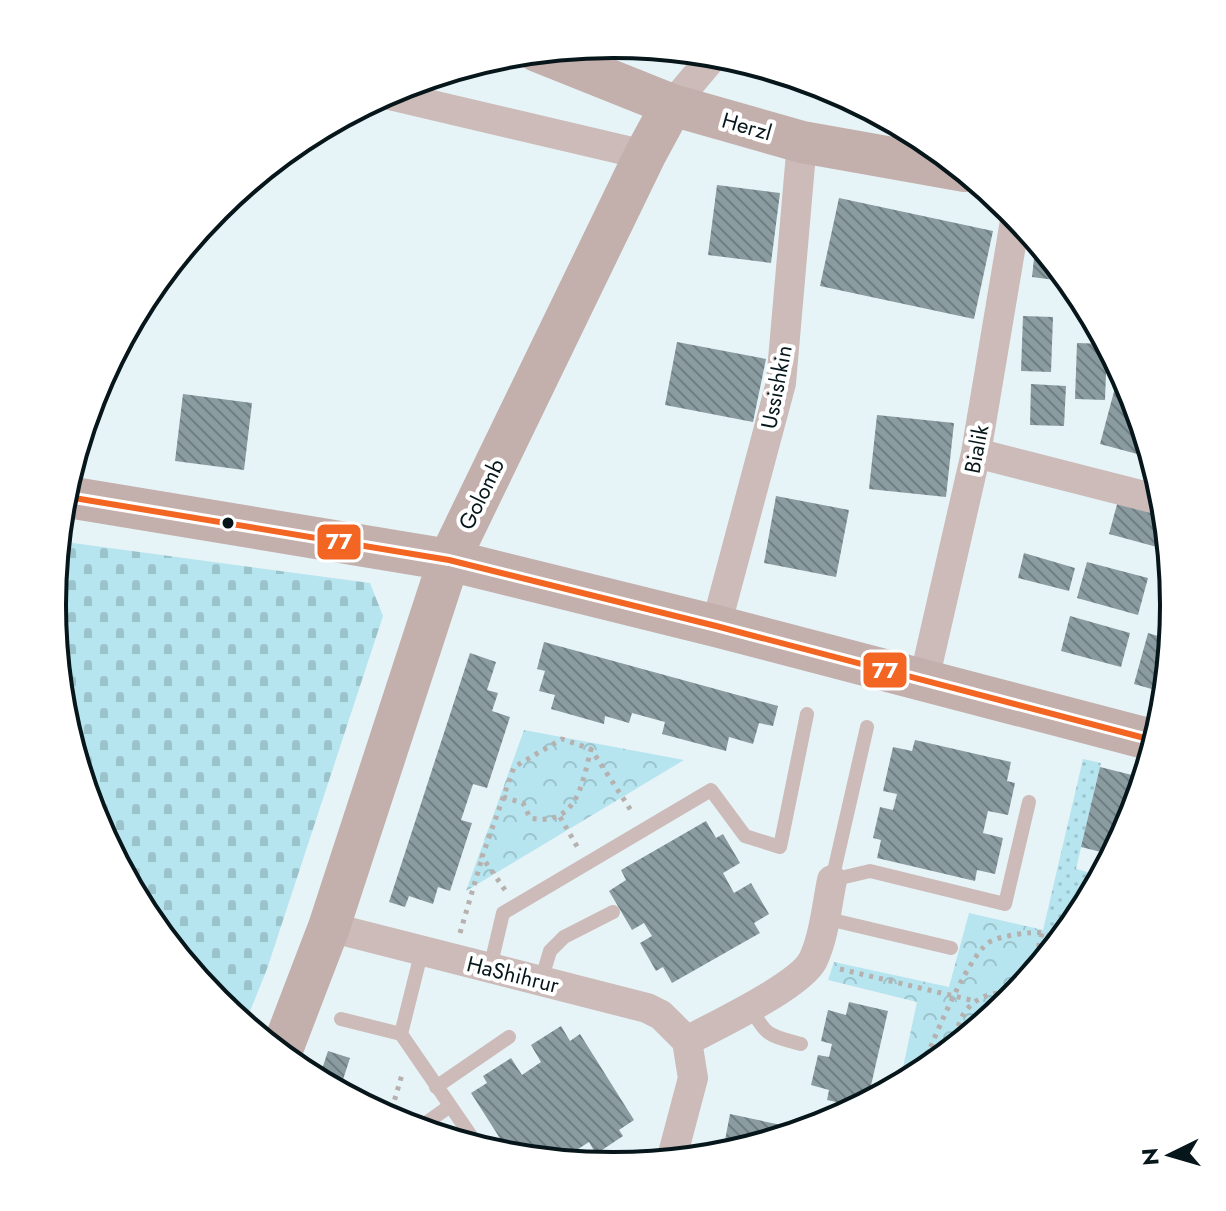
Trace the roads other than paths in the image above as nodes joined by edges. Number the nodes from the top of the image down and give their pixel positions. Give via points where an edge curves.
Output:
1 (561, 61) edge
2 (705, 66) edge
3 (406, 99) edge
4 (672, 105) junction
5 (802, 142) junction
6 (645, 155) junction
7 (940, 167) edge
8 (1013, 232) edge
9 (976, 453) junction
10 (1150, 497) edge
11 (76, 498) edge
12 (360, 546) junction
13 (449, 560) junction
14 (716, 626) junction
15 (424, 636) junction
16 (924, 680) junction
17 (807, 714) dead end
18 (867, 727) dead end
19 (1144, 738) edge
20 (1029, 802) dead end
21 (832, 880) junction
22 (613, 912) dead end
23 (824, 918) junction
24 (329, 927) junction
25 (951, 948) dead end
26 (422, 950) junction
27 (490, 968) junction
28 (541, 981) junction
29 (750, 1006) junction
30 (341, 1019) dead end
31 (509, 1037) dead end
32 (405, 1040) junction
33 (687, 1041) junction
34 (284, 1043) edge
35 (801, 1044) dead end
36 (436, 1087) junction
37 (450, 1106) junction
38 (429, 1121) edge
39 (469, 1133) edge
40 (674, 1149) edge

1 - 4 street, Herzl
2 - 4 street, Golomb
3 - 6 street
4 - 5 street, Herzl
4 - 6 street, Golomb
5 - 7 street, Herzl
5 - 14 street, Ussishkin via 781,383
6 - 13 street, Golomb
8 - 9 street, Bialik
9 - 10 street
9 - 16 street, Bialik
11 - 12 street
12 - 13 street
12 - 15 street via 406,582 422,614
13 - 14 street
13 - 15 street, Golomb
14 - 16 street
15 - 24 street, Golomb
16 - 19 street
17 - 27 lane via 780,847 745,836 711,790 503,913
18 - 21 lane
20 - 21 lane via 1005,904 870,871
21 - 23 street
22 - 28 lane via 564,937 550,951
23 - 25 lane
23 - 29 street via 812,962 800,977
24 - 26 street, HaShihrur
24 - 34 street, Golomb
26 - 27 street, HaShihrur
26 - 32 lane
27 - 28 street, HaShihrur
28 - 33 street, HaShihrur via 647,1008
29 - 33 street
29 - 35 lane via 770,1036
30 - 32 lane
31 - 36 lane
32 - 36 lane
33 - 40 street via 693,1078
36 - 37 lane
37 - 38 lane
37 - 39 lane

